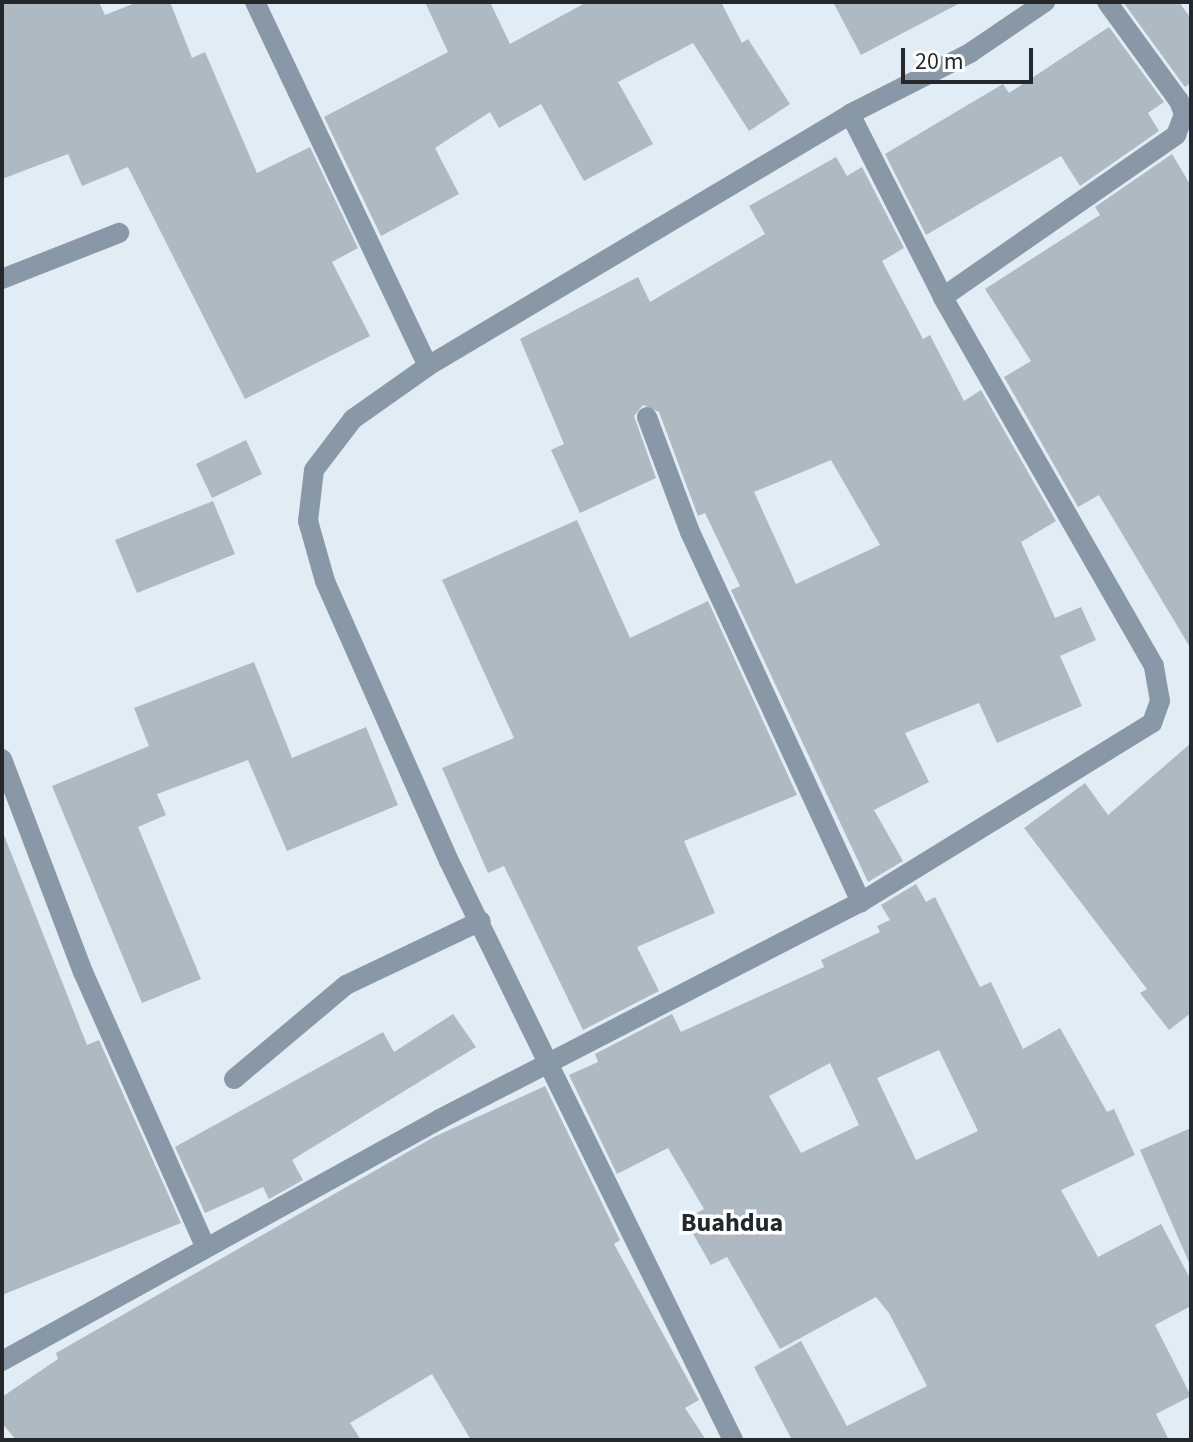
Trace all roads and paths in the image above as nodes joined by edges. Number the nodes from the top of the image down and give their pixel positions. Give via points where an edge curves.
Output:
1 (255, 2) edge
2 (1045, 2) edge
3 (1107, 2) edge
4 (850, 114) junction
5 (119, 233) dead end
6 (2, 279) edge
7 (943, 297) junction
8 (428, 366) junction
9 (647, 417) dead end
10 (2, 759) edge
11 (861, 902) junction
12 (481, 921) junction
13 (553, 1062) junction
14 (234, 1079) dead end
15 (206, 1248) junction
16 (2, 1361) edge
17 (733, 1440) edge

1 - 8 street
2 - 4 street via 970,53
3 - 7 street via 1179,101 1184,114 1176,135
4 - 7 street
4 - 8 street
5 - 6 street
7 - 11 street via 1154,666 1160,701 1142,731
8 - 12 street via 353,419 324,450 314,470 308,521 325,581
9 - 11 street via 690,532
10 - 15 street via 83,972
11 - 13 street
12 - 13 street
12 - 14 street via 346,985
13 - 15 street
13 - 17 street
15 - 16 street

